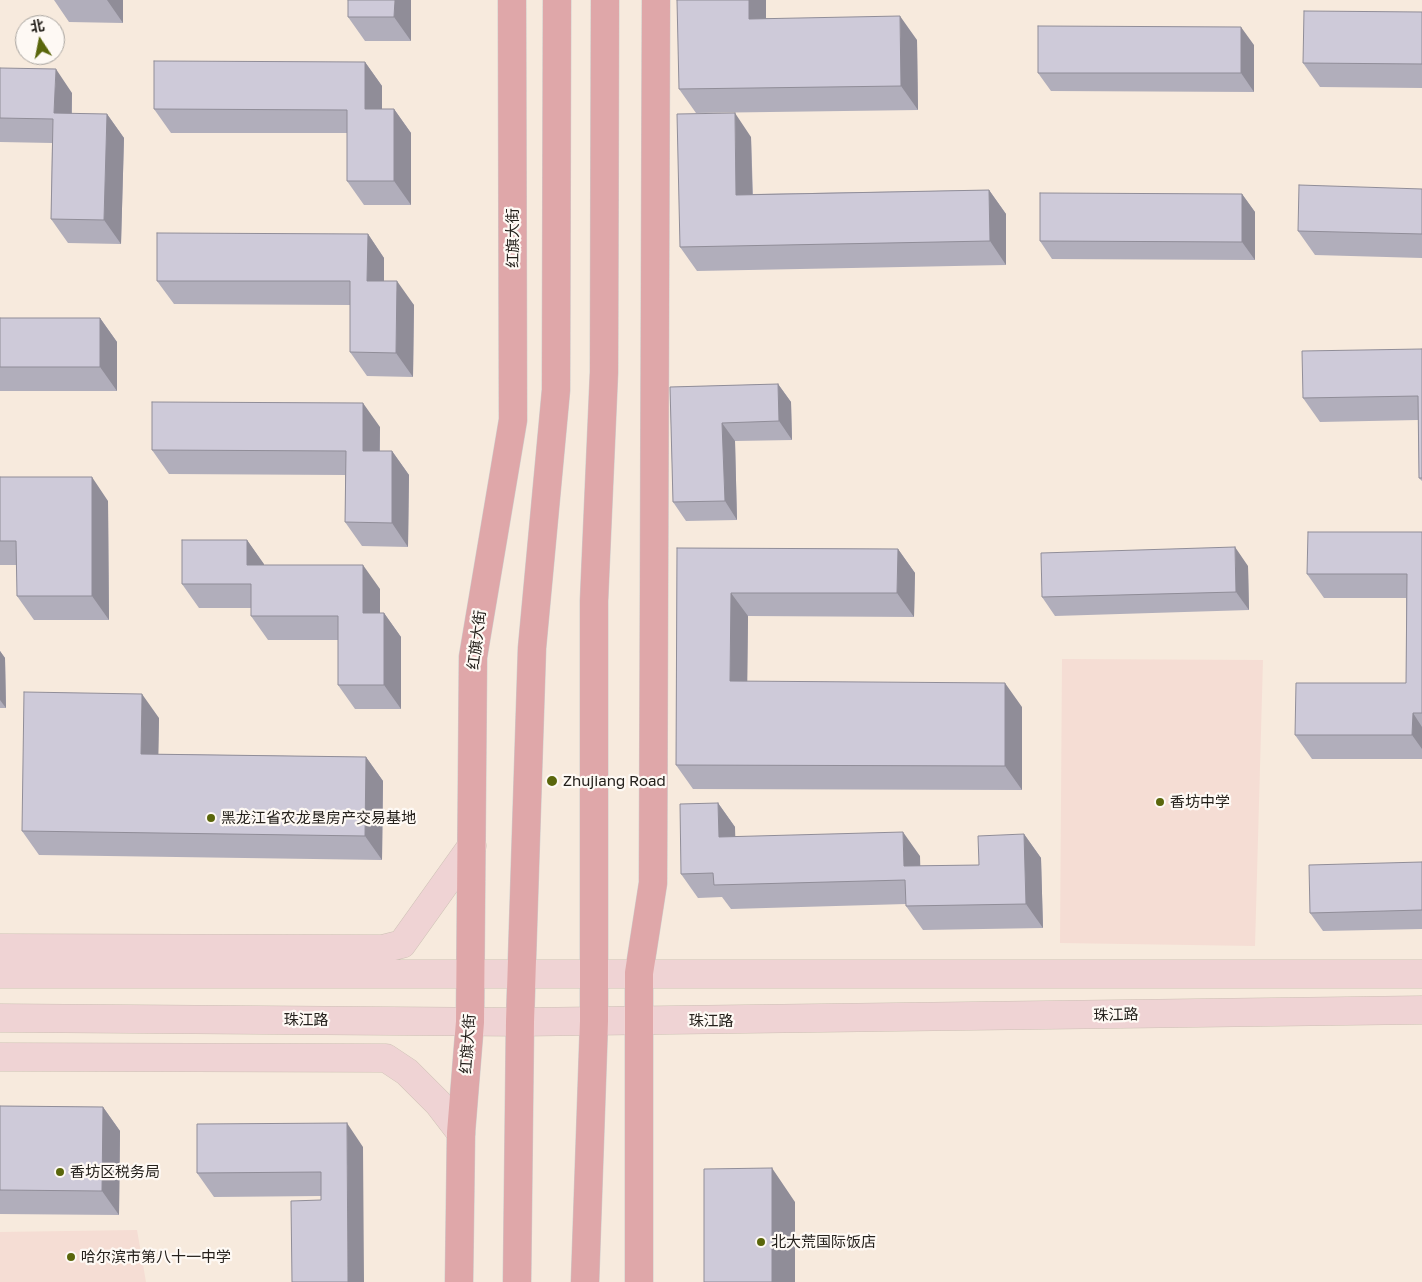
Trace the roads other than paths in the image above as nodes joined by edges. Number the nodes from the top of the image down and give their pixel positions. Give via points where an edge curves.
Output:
1 (512, 0) edge
2 (556, 0) edge
3 (605, 0) edge
4 (656, 0) edge
5 (472, 846) junction
6 (0, 948) edge
7 (471, 973) junction
8 (522, 973) junction
9 (639, 973) junction
10 (0, 974) edge
11 (594, 974) junction
12 (1422, 974) edge
13 (1422, 1010) edge
14 (0, 1018) edge
15 (594, 1021) junction
16 (639, 1021) junction
17 (470, 1022) junction
18 (520, 1022) junction
19 (0, 1057) edge
20 (461, 1133) junction
21 (459, 1282) edge
22 (517, 1282) edge
23 (585, 1282) edge
24 (639, 1282) edge

1 - 5 main road, 红旗大街 via 513,420 473,657
2 - 8 main road via 556,390 532,648
3 - 11 main road via 604,372 594,601
4 - 9 main road via 654,883
5 - 6 main road via 402,944 382,949
5 - 7 main road, 红旗大街
7 - 8 main road
7 - 10 main road
7 - 17 main road, 红旗大街
8 - 11 main road
8 - 18 main road
9 - 11 main road
9 - 12 main road
9 - 16 main road
11 - 15 main road
13 - 16 main road, 珠江路
14 - 17 main road, 珠江路
15 - 16 main road, 珠江路
15 - 18 main road, 珠江路
15 - 23 main road
16 - 24 main road
17 - 18 main road, 珠江路
17 - 20 main road, 红旗大街
18 - 22 main road
19 - 20 main road via 386,1058 407,1072 438,1103
20 - 21 main road, 红旗大街

